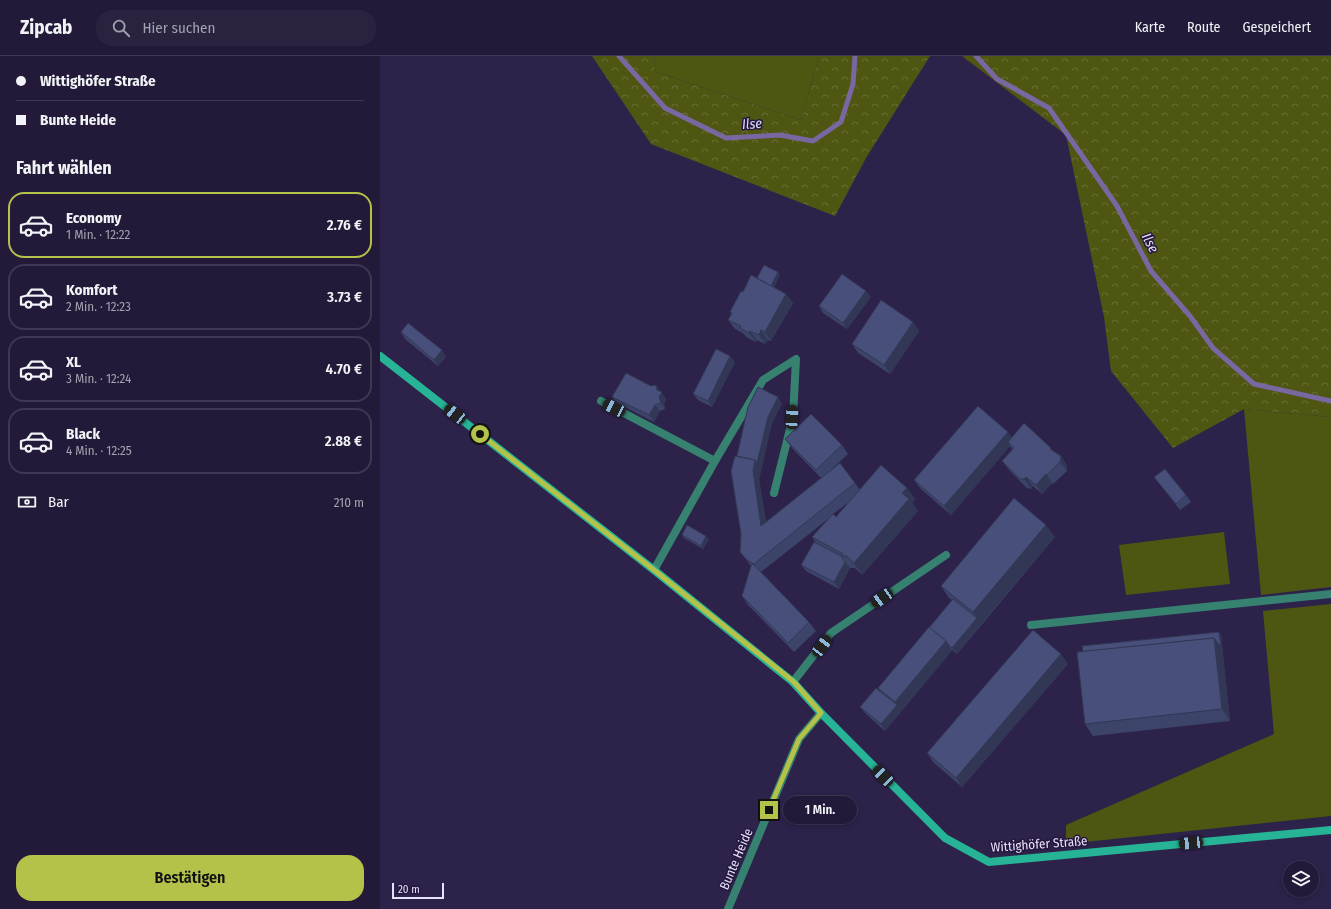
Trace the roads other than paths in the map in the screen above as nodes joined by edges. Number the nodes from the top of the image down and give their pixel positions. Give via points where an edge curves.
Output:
1 (380, 356) edge
2 (601, 401) dead end
3 (715, 461) junction
4 (774, 493) dead end
5 (946, 554) dead end
6 (654, 570) junction
7 (1331, 594) edge
8 (1031, 625) dead end
9 (794, 682) junction
10 (821, 713) junction
11 (1331, 830) edge
12 (728, 909) edge

1 - 6 main road, Wittighöfer Straße
2 - 3 street
3 - 4 street via 763,380 796,359 792,417
3 - 6 street
5 - 9 street via 831,633
6 - 9 main road, Wittighöfer Straße
7 - 8 street
9 - 10 main road, Wittighöfer Straße
10 - 11 main road, Wittighöfer Straße via 945,838 989,862
10 - 12 street, Bunte Heide via 799,739

